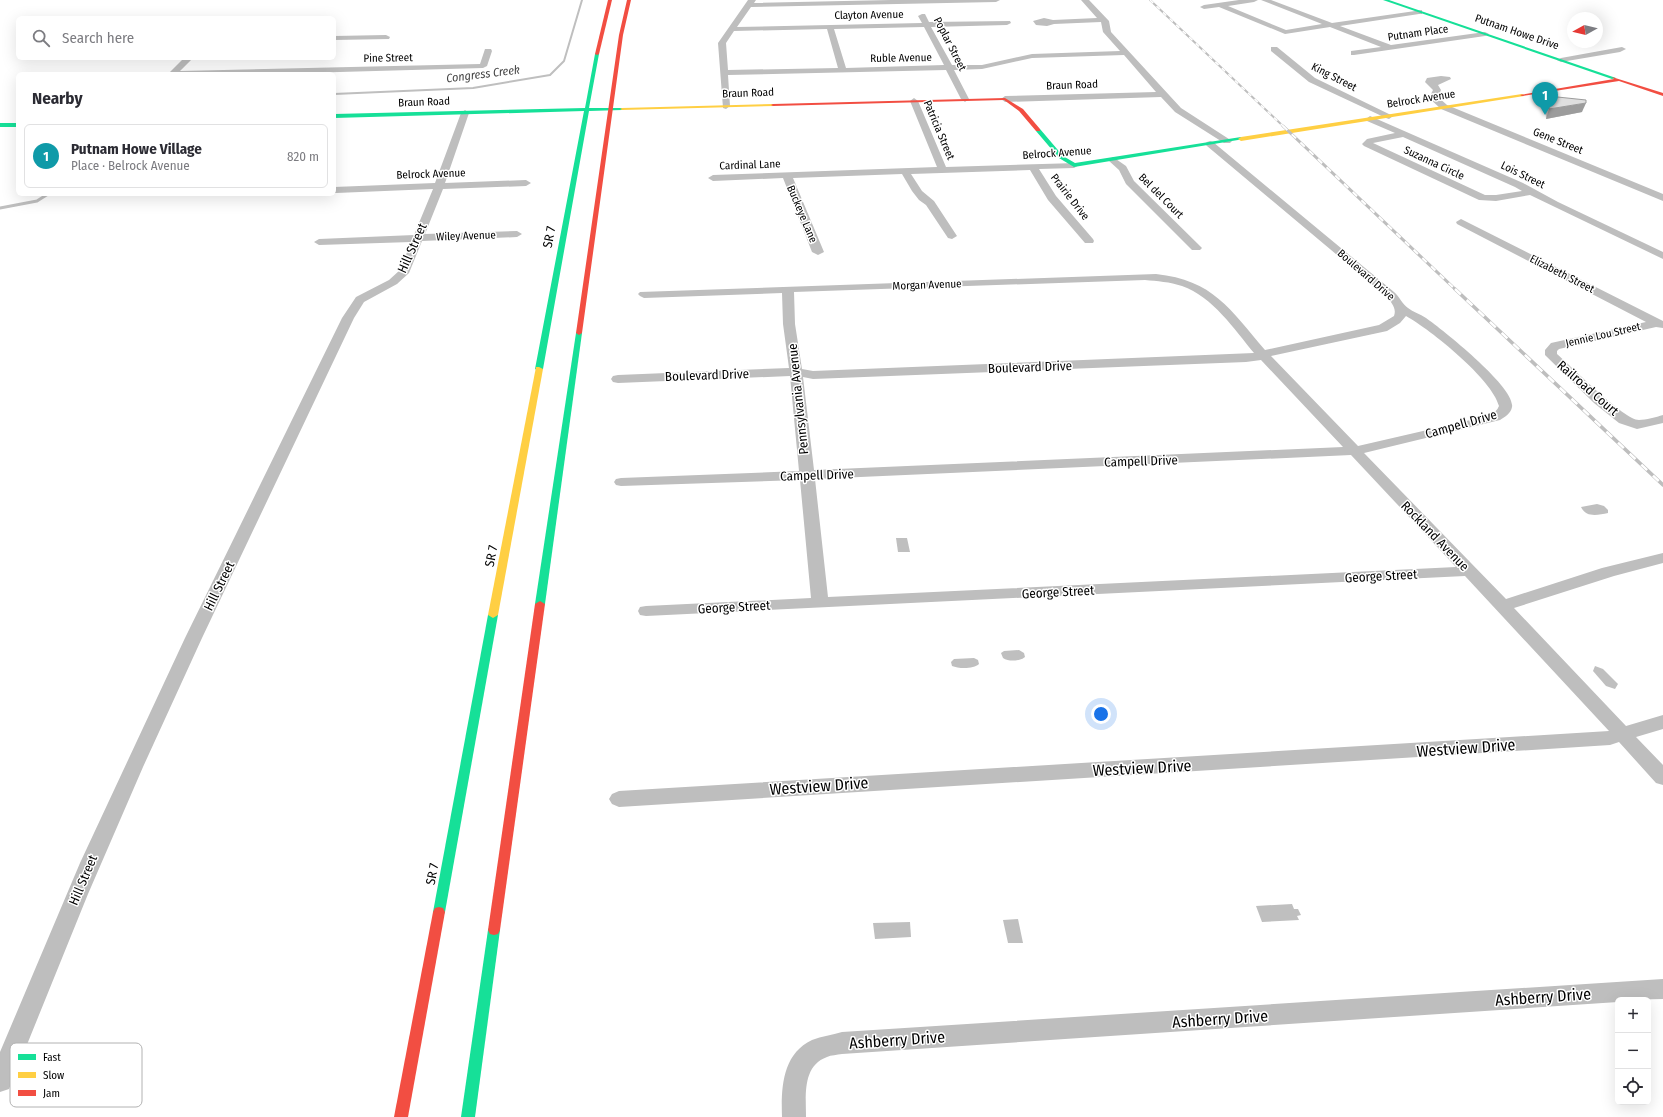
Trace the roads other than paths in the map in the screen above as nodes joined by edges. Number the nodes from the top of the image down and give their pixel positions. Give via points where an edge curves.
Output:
1 (610, 0) edge
2 (629, 0) edge
3 (996, 0) edge
4 (1084, 0) edge
5 (1254, 0) edge
6 (1265, 0) edge
7 (1385, 0) edge
8 (915, 1) edge
9 (750, 3) edge
10 (1220, 5) junction
11 (1204, 7) dead end
12 (1419, 12) junction
13 (1103, 20) junction
14 (1053, 22) dead end
15 (1007, 23) dead end
16 (927, 25) junction
17 (1331, 25) junction
18 (830, 27) junction
19 (732, 29) junction
20 (1485, 34) junction
21 (386, 37) dead end
22 (336, 38) edge
23 (1391, 48) junction
24 (1274, 49) dead end
25 (1622, 49) dead end
26 (488, 52) dead end
27 (1126, 53) junction
28 (1354, 53) dead end
29 (187, 60) edge
30 (1560, 60) junction
31 (595, 64) junction
32 (949, 68) junction
33 (844, 70) junction
34 (174, 72) edge
35 (293, 72) edge
36 (724, 73) junction
37 (1619, 80) junction
38 (1433, 84) dead end
39 (1162, 94) junction
40 (1663, 95) edge
41 (965, 99) junction
42 (1005, 99) junction
43 (914, 101) junction
44 (726, 106) junction
45 (1444, 107) junction
46 (587, 109) junction
47 (611, 109) junction
48 (465, 113) junction
49 (597, 114) junction
50 (336, 116) edge
51 (1389, 116) junction
52 (1370, 119) junction
53 (16, 124) edge
54 (0, 125) edge
55 (597, 130) dead end
56 (1405, 134) junction
57 (1227, 141) junction
58 (1210, 144) junction
59 (1113, 160) junction
60 (604, 163) junction
61 (1074, 165) junction
62 (1033, 167) junction
63 (943, 170) junction
64 (905, 171) junction
65 (787, 175) junction
66 (713, 178) dead end
67 (526, 183) dead end
68 (439, 186) junction
69 (336, 190) dead end
70 (1532, 192) junction
71 (1663, 198) edge
72 (1461, 222) dead end
73 (517, 234) dead end
74 (952, 236) dead end
75 (417, 238) junction
76 (1088, 241) dead end
77 (319, 242) dead end
78 (1196, 248) dead end
79 (818, 252) dead end
80 (1663, 256) edge
81 (788, 289) junction
82 (644, 294) dead end
83 (1207, 295) joint
84 (1402, 310) junction
85 (1660, 324) edge
86 (1550, 350) joint
87 (1262, 354) junction
88 (796, 372) junction
89 (618, 378) dead end
90 (1663, 419) edge
91 (1354, 451) junction
92 (806, 475) junction
93 (621, 482) dead end
94 (1663, 558) edge
95 (1469, 571) junction
96 (820, 603) junction
97 (1502, 606) junction
98 (646, 611) dead end
99 (1663, 722) edge
100 (1623, 734) junction
101 (1663, 778) edge
102 (619, 799) dead end
103 (1663, 989) edge
104 (15, 1043) edge
105 (10, 1056) edge
106 (0, 1081) edge
107 (401, 1117) edge
108 (468, 1117) edge
109 (794, 1117) edge

1 - 31 main road, SR 7 / SR 7
2 - 47 main road via 621,35
3 - 8 street
4 - 13 street
5 - 10 street
6 - 17 street
7 - 12 main road, Putnam Howe Drive
8 - 9 street
8 - 16 street, Poplar Street
9 - 19 street
10 - 11 street
10 - 17 street via 1286,32
12 - 17 street
12 - 20 main road, Putnam Howe Drive
13 - 14 street
13 - 27 street via 1107,32
15 - 16 street, Clayton Avenue
16 - 18 street, Clayton Avenue
16 - 32 street, Poplar Street
17 - 23 street
18 - 19 street, Clayton Avenue
18 - 33 street
19 - 36 street via 722,43
20 - 23 street, Putnam Place
20 - 30 main road, Putnam Howe Drive
21 - 22 street
23 - 28 street, Putnam Place
24 - 51 street, King Street via 1312,80
25 - 30 street
26 - 35 street, Pine Street via 483,66
27 - 32 street, Ruble Avenue via 1032,56 990,66
27 - 39 street
29 - 34 street, Pine Street
30 - 37 main road, Putnam Howe Drive
31 - 46 main road, SR 7 / SR 7
31 - 49 main road via 600,67
32 - 33 street, Ruble Avenue
32 - 41 street, Poplar Street
33 - 36 street, Ruble Avenue
36 - 44 street
37 - 40 main road, Putnam Howe Drive
37 - 45 main road, Belrock Avenue
38 - 45 street via 1438,90 1433,98
39 - 42 street, Braun Road
39 - 57 street via 1178,110
41 - 42 main road, Braun Road
41 - 43 main road, Braun Road
42 - 61 main road via 1020,110 1061,157
43 - 44 main road, Braun Road
43 - 63 street, Patricia Street
44 - 47 main road, Braun Road
45 - 51 main road, Belrock Avenue
45 - 71 street, Gene Street
46 - 48 main road, Braun Road
46 - 49 main road, Braun Road
46 - 107 main road, SR 7 / SR 7
47 - 49 main road, Braun Road
47 - 60 main road
48 - 50 main road, Braun Road
48 - 68 street, Hill Street
51 - 52 main road, Belrock Avenue
52 - 56 street, Lois Street
52 - 57 main road, Belrock Avenue
53 - 54 main road
55 - 60 main road via 599,137 595,160
56 - 70 street, Lois Street
56 - 70 street, Suzanna Circle via 1370,141 1368,144 1483,198
57 - 58 main road, Belrock Avenue
58 - 59 main road, Belrock Avenue
58 - 84 street, Boulevard Drive via 1390,294
59 - 61 main road, Belrock Avenue
59 - 78 street, Bel del Court via 1123,168 1130,182
60 - 108 main road
61 - 62 street, Belrock Avenue
62 - 63 street, Belrock Avenue
62 - 76 street, Prairie Drive via 1052,198
63 - 64 street, Belrock Avenue
64 - 65 street, Belrock Avenue
64 - 74 street via 925,200 930,202
65 - 66 street, Cardinal Lane
65 - 79 street, Buckeye Lane
67 - 68 street, Belrock Avenue
68 - 69 street, Belrock Avenue
68 - 75 street, Hill Street
70 - 80 street, Lois Street
72 - 85 street, Elizabeth Street
73 - 75 street, Wiley Avenue
75 - 77 street, Wiley Avenue
75 - 104 street, Hill Street via 405,271 398,278 360,300 348,318 104,832
81 - 82 street, Morgan Avenue
81 - 83 street, Morgan Avenue via 1145,277 1187,284
81 - 88 street, Pennsylvania Avenue via 787,302
83 - 87 street, Rockland Avenue
84 - 87 street, Boulevard Drive via 1399,320 1383,328
84 - 91 street, Campell Drive via 1413,315 1466,357 1495,384 1503,394 1506,406 1498,416 1486,420
85 - 86 street, Jennie Lou Street via 1555,346
86 - 90 street, Railroad Court via 1555,359 1612,411 1630,423 1641,424
87 - 88 street, Boulevard Drive via 1257,357 1209,360 813,375
87 - 91 street, Rockland Avenue
88 - 89 street, Boulevard Drive
88 - 92 street, Pennsylvania Avenue
91 - 92 street, Campell Drive
91 - 95 street, Rockland Avenue
92 - 93 street, Campell Drive
92 - 96 street, Pennsylvania Avenue
94 - 97 street via 1608,572
95 - 96 street, George Street
95 - 97 street, Rockland Avenue
96 - 98 street, George Street
97 - 100 street, Rockland Avenue
99 - 100 street, Westview Drive
100 - 101 street, Rockland Avenue
100 - 102 street, Westview Drive via 1610,738 1482,748
103 - 109 street, Ashberry Drive via 842,1043 819,1048 798,1067 794,1080
105 - 106 street, Hill Street

